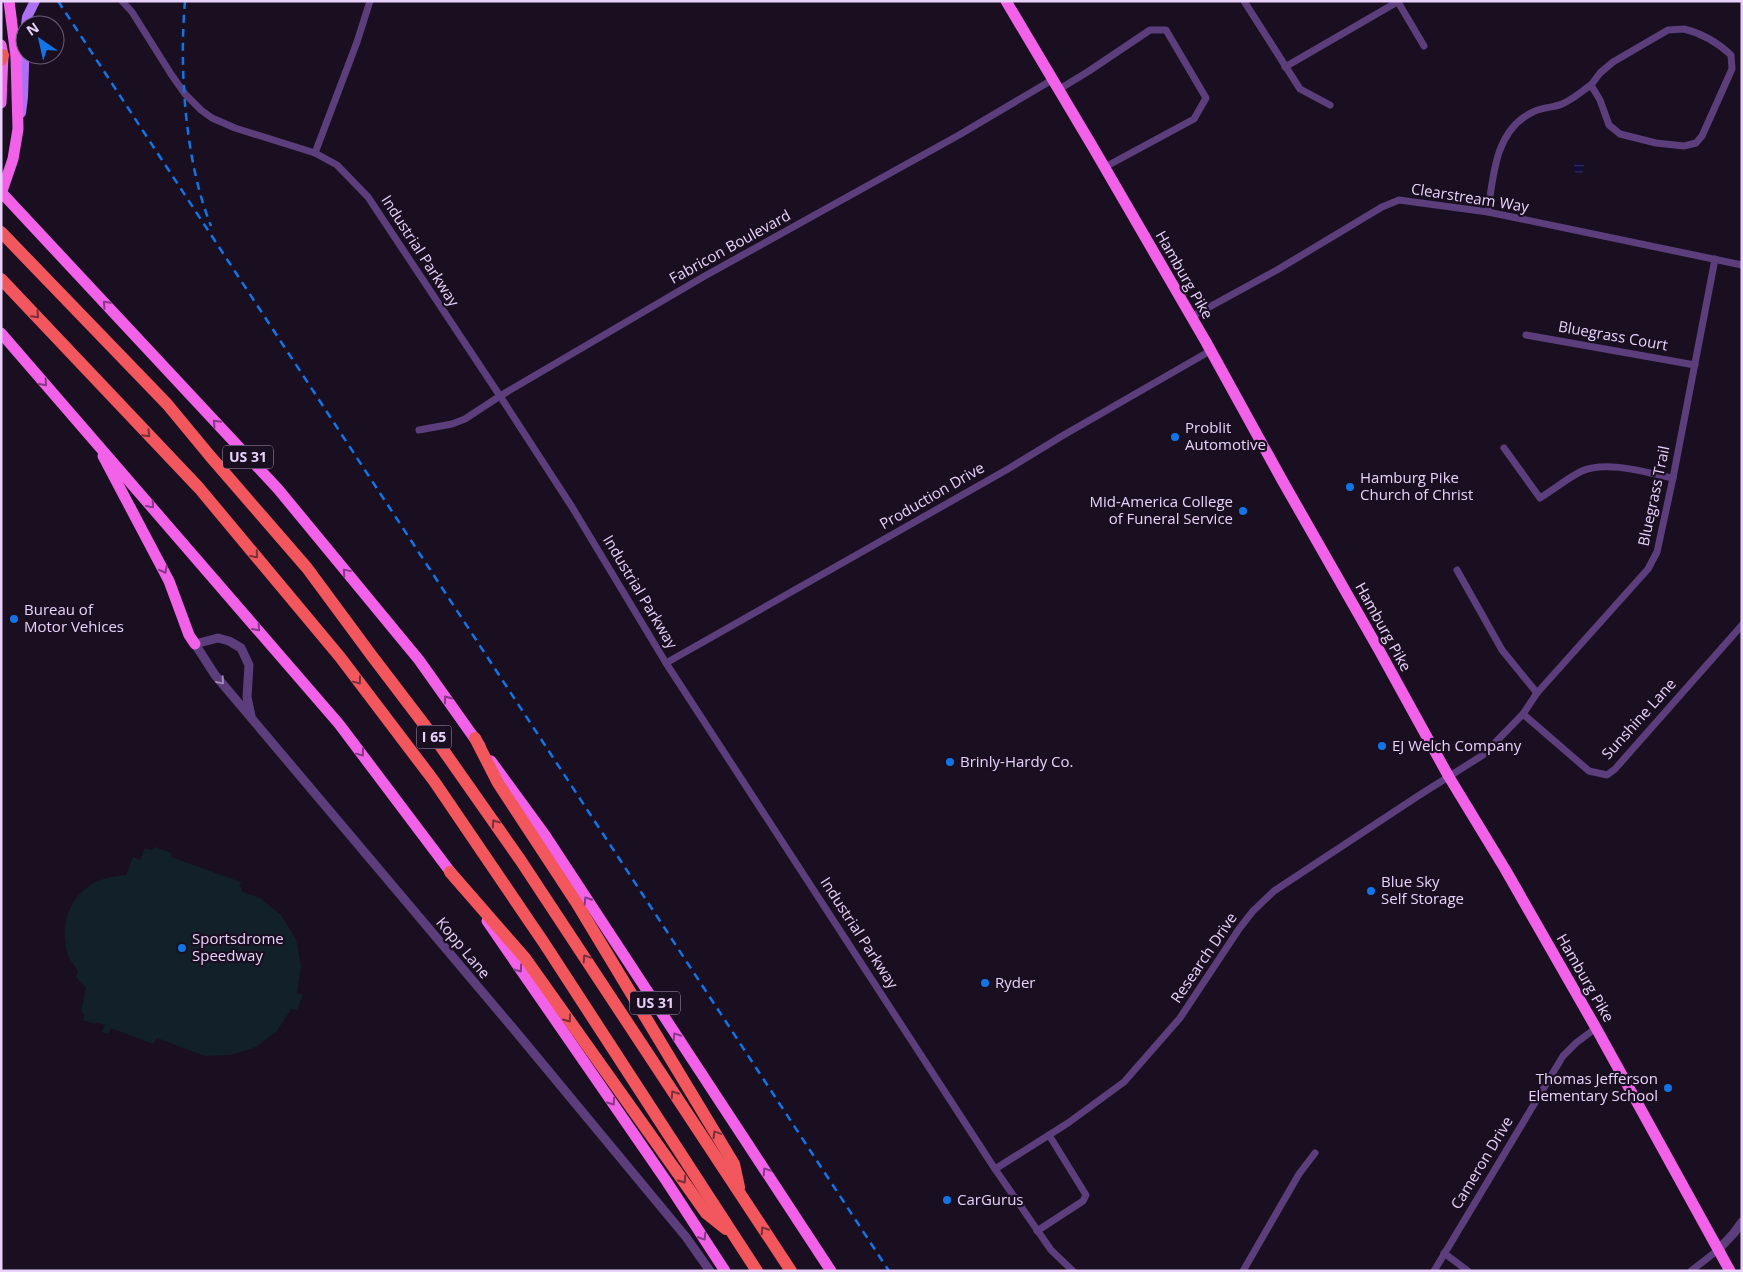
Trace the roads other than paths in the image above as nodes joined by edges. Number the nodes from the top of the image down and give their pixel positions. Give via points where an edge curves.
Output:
1 (9, 1) edge
2 (34, 1) edge
3 (122, 1) edge
4 (370, 1) edge
5 (1006, 1) edge
6 (1244, 1) edge
7 (1399, 2) edge
8 (28, 15) edge
9 (1424, 46) dead end
10 (2, 53) edge
11 (24, 65) edge
12 (1285, 67) junction
13 (1055, 85) junction
14 (1591, 85) junction
15 (1, 104) edge
16 (1330, 105) dead end
17 (18, 128) junction
18 (315, 153) junction
19 (1105, 167) junction
20 (2, 193) edge
21 (1488, 212) junction
22 (1, 232) edge
23 (1715, 260) junction
24 (1742, 265) edge
25 (2, 279) edge
26 (1191, 317) junction
27 (1, 332) edge
28 (1526, 335) dead end
29 (1, 344) edge
30 (1210, 351) junction
31 (18, 354) junction
32 (1695, 365) junction
33 (500, 396) junction
34 (419, 430) dead end
35 (91, 435) junction
36 (1504, 448) dead end
37 (1673, 478) junction
38 (1458, 570) dead end
39 (1742, 625) edge
40 (195, 644) junction
41 (666, 663) junction
42 (1537, 693) junction
43 (1523, 714) junction
44 (250, 716) junction
45 (475, 738) junction
46 (1448, 777) junction
47 (450, 872) junction
48 (1596, 1028) junction
49 (1049, 1135) junction
50 (1315, 1153) dead end
51 (996, 1169) junction
52 (741, 1195) junction
53 (1742, 1222) edge
54 (1037, 1231) junction
55 (734, 1235) junction
56 (1718, 1250) junction
57 (1444, 1253) junction
58 (710, 1271) edge
59 (725, 1271) edge
60 (757, 1271) edge
61 (790, 1271) edge
62 (831, 1271) edge
63 (1073, 1271) edge
64 (1243, 1271) edge
65 (1434, 1271) edge
66 (1468, 1271) edge
67 (1691, 1271) edge
68 (1730, 1271) edge

1 - 17 main road, US 31 via 16,58
2 - 8 main road
3 - 18 street, Industrial Parkway via 185,94 201,110 235,128
4 - 18 street
5 - 13 main road, Hamburg Pike
6 - 12 street
7 - 9 street
7 - 12 street
10 - 15 main road
11 - 17 main road
12 - 16 street via 1300,89
13 - 19 main road, Hamburg Pike
13 - 19 street, Fabricon Boulevard via 1089,71 1150,30 1166,30 1178,48 1206,98 1194,119
13 - 33 street, Fabricon Boulevard via 711,272
14 - 14 street via 1613,62 1668,30 1693,31 1730,55 1732,69 1702,136 1684,146 1620,134 1609,125
14 - 21 street via 1564,104 1531,112 1508,134 1499,149
17 - 20 main road, US 31 via 13,159
18 - 33 street, Industrial Parkway via 337,165 368,198
19 - 26 main road, Hamburg Pike
45 -> 20 main road, US 31 via 419,660 278,489
21 - 23 street, Clearstream Way
21 - 26 street, Clearstream Way via 1399,200
52 -> 22 highway, I 65 via 521,861 439,744 307,568 167,404
23 - 24 street, Clearstream Way
23 - 32 street, Bluegrass Trail
25 -> 55 highway, I 65 via 199,488 340,657 434,781 544,942
26 - 30 main road, Hamburg Pike
27 - 31 main road
28 - 32 street, Bluegrass Court
29 - 31 main road
30 - 41 street, Production Drive
30 - 46 main road, Hamburg Pike
31 -> 35 main road
32 - 37 street, Bluegrass Trail
33 - 34 street, Fabricon Boulevard via 465,419
33 - 41 street, Industrial Parkway via 572,507
35 -> 40 main road via 169,581
35 -> 47 main road via 339,724
36 - 37 street via 1540,498 1583,470 1600,467 1628,468
37 - 42 street, Bluegrass Trail via 1657,552 1648,569
38 - 42 street via 1502,650
39 - 43 street, Sunshine Lane via 1607,775 1589,771
40 -> 44 street, Kopp Lane via 215,675
40 - 44 street via 218,638 241,648 248,665
41 - 51 street, Industrial Parkway
42 - 43 street, Bluegrass Trail
43 - 46 street, Bluegrass Trail via 1483,755
44 - 58 street, Kopp Lane via 517,1033 686,1237
52 -> 45 highway via 734,1164 576,902 498,783
62 -> 45 main road, US 31 via 545,835
46 - 48 main road, Hamburg Pike
46 - 49 street, Research Drive via 1274,890 1239,929 1180,1018 1124,1082
47 -> 55 highway via 525,958 706,1213
47 -> 59 main road via 667,1182
48 - 56 main road, Hamburg Pike
48 - 57 street, Cameron Drive via 1563,1056
49 - 51 street, Research Drive
49 - 54 street via 1086,1195 1083,1201
50 - 64 street via 1299,1174
51 - 54 street, Industrial Parkway
61 -> 52 highway, I 65
53 - 56 street
54 - 63 street, Industrial Parkway
55 - 60 highway, I 65
56 - 67 street
56 - 68 main road, Hamburg Pike
57 - 65 street, Cameron Drive
57 - 66 street

